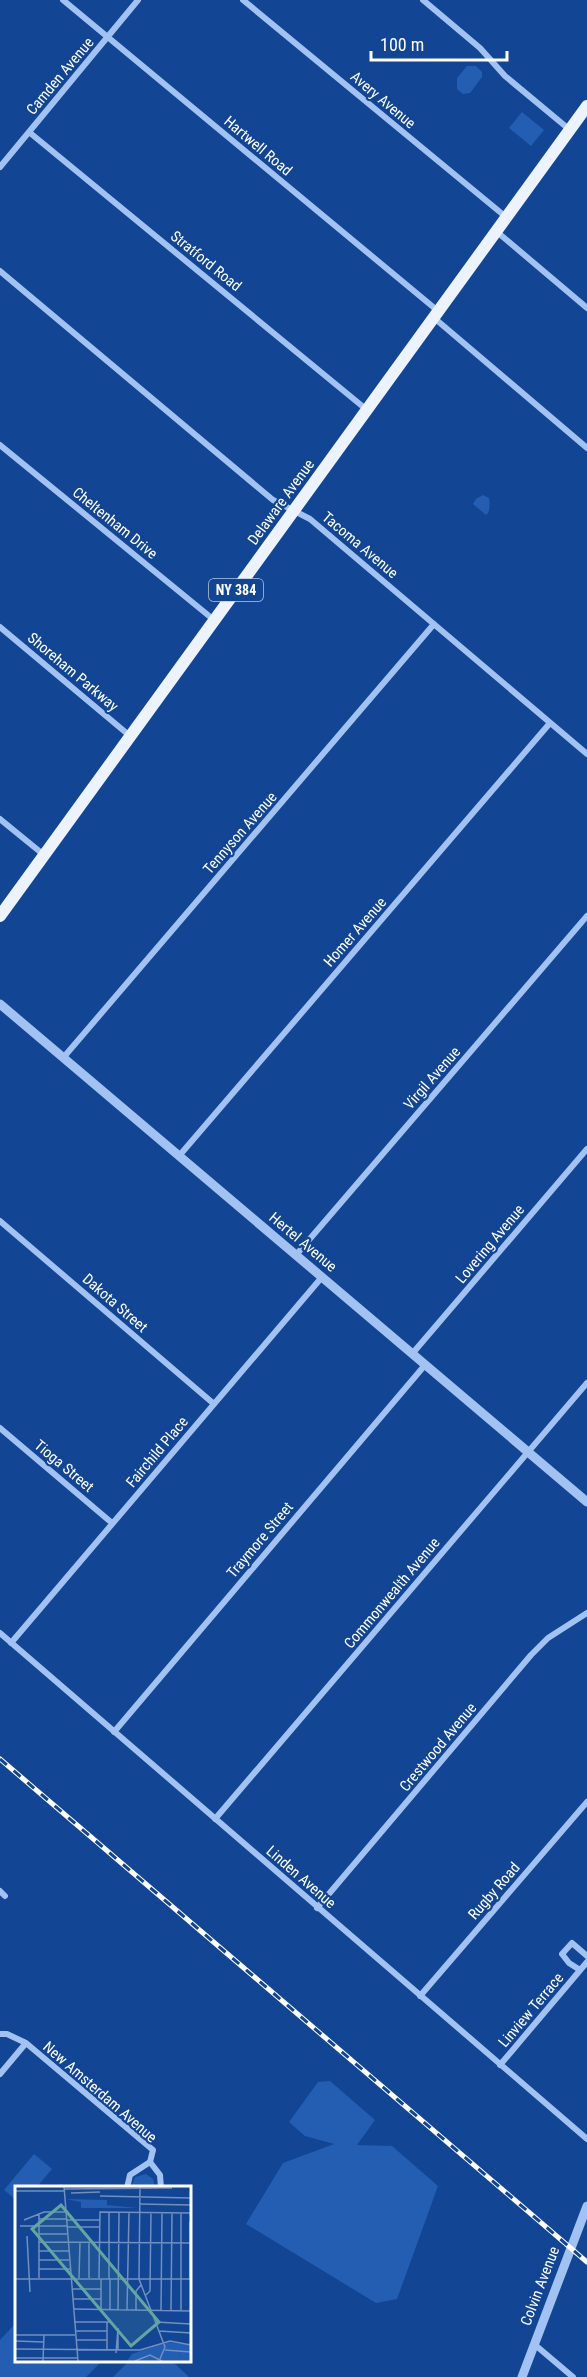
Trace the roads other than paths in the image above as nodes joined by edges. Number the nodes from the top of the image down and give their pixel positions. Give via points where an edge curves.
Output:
1 (63, 0) edge
2 (138, 0) edge
3 (243, 0) edge
4 (423, 0) edge
5 (107, 37) junction
6 (587, 106) edge
7 (570, 130) junction
8 (29, 132) junction
9 (0, 167) edge
10 (506, 217) junction
11 (496, 231) junction
12 (0, 271) edge
13 (587, 308) edge
14 (435, 314) junction
15 (367, 410) junction
16 (0, 445) edge
17 (587, 448) edge
18 (294, 510) junction
19 (214, 620) junction
20 (434, 624) junction
21 (0, 627) edge
22 (550, 723) junction
23 (131, 736) junction
24 (587, 754) edge
25 (0, 819) edge
26 (44, 855) junction
27 (0, 916) edge
28 (587, 916) edge
29 (0, 1004) edge
30 (63, 1058) junction
31 (587, 1149) edge
32 (179, 1156) junction
33 (0, 1221) edge
34 (296, 1255) junction
35 (322, 1277) junction
36 (412, 1354) junction
37 (425, 1365) junction
38 (587, 1383) edge
39 (214, 1404) junction
40 (0, 1428) edge
41 (528, 1452) junction
42 (587, 1502) edge
43 (112, 1523) junction
44 (587, 1613) edge
45 (0, 1633) edge
46 (11, 1643) junction
47 (114, 1732) junction
48 (587, 1802) edge
49 (215, 1819) junction
50 (317, 1908) junction
51 (587, 1956) edge
52 (587, 1962) edge
53 (580, 1970) junction
54 (420, 1996) junction
55 (0, 2034) edge
56 (26, 2043) junction
57 (500, 2065) junction
58 (0, 2074) edge
59 (587, 2139) edge
60 (150, 2162) junction
61 (127, 2186) edge
62 (161, 2186) edge
63 (587, 2206) edge
64 (534, 2344) junction
65 (522, 2377) edge
66 (573, 2377) edge

1 - 5 street, Hartwell Road
2 - 5 street, Camden Avenue
3 - 10 street, Avery Avenue
4 - 7 street
5 - 8 street, Camden Avenue
5 - 14 street, Hartwell Road
6 - 7 main road, Delaware Avenue / NY 384
7 - 10 main road, Delaware Avenue / NY 384
8 - 9 street, Camden Avenue
8 - 15 street, Stratford Road
10 - 11 main road, Delaware Avenue / NY 384
11 - 13 street
11 - 14 main road, Delaware Avenue / NY 384
12 - 18 street, Tacoma Avenue via 273,500
14 - 15 main road, Delaware Avenue / NY 384
14 - 17 street, Hartwell Road
15 - 18 main road, Delaware Avenue / NY 384
16 - 19 street, Cheltenham Drive
18 - 19 main road, Delaware Avenue / NY 384
18 - 20 street, Tacoma Avenue via 310,519
19 - 23 main road, Delaware Avenue / NY 384
20 - 22 street, Tacoma Avenue
20 - 30 street, Tennyson Avenue
21 - 23 street, Shoreham Parkway
22 - 24 street, Tacoma Avenue
22 - 32 street, Homer Avenue
23 - 26 main road, Delaware Avenue / NY 384
25 - 26 street
26 - 27 main road, Delaware Avenue / NY 384
28 - 34 street, Virgil Avenue
29 - 30 street, Hertel Avenue
30 - 32 street, Hertel Avenue
31 - 36 street, Lovering Avenue
32 - 34 street, Hertel Avenue
33 - 39 street, Dakota Street
34 - 35 street, Hertel Avenue
35 - 36 street, Hertel Avenue
35 - 39 street, Fairchild Place
36 - 37 street, Hertel Avenue
37 - 41 street, Hertel Avenue
37 - 47 street, Traymore Street
38 - 41 street, Commonwealth Avenue
39 - 43 street, Fairchild Place
40 - 43 street, Tioga Street
41 - 42 street, Hertel Avenue
41 - 49 street, Commonwealth Avenue
43 - 46 street, Fairchild Place
44 - 50 street, Crestwood Avenue via 548,1638 531,1655
45 - 46 street, Linden Avenue
46 - 47 street, Linden Avenue
47 - 49 street, Linden Avenue
48 - 54 street, Rugby Road
49 - 50 street, Linden Avenue
50 - 54 street, Linden Avenue
51 - 53 street, Linview Terrace via 572,1943 562,1954
52 - 53 street, Linview Terrace
53 - 57 street, Linview Terrace
54 - 57 street, Linden Avenue
55 - 56 street, New Amsterdam Avenue
56 - 58 street, New Amsterdam Avenue
56 - 60 street, New Amsterdam Avenue via 153,2150
57 - 59 street, Linden Avenue
60 - 61 street, New Amsterdam Avenue via 130,2175
60 - 62 street, New Amsterdam Avenue via 160,2175
63 - 64 street, Colvin Avenue
64 - 65 street, Colvin Avenue
64 - 66 street

